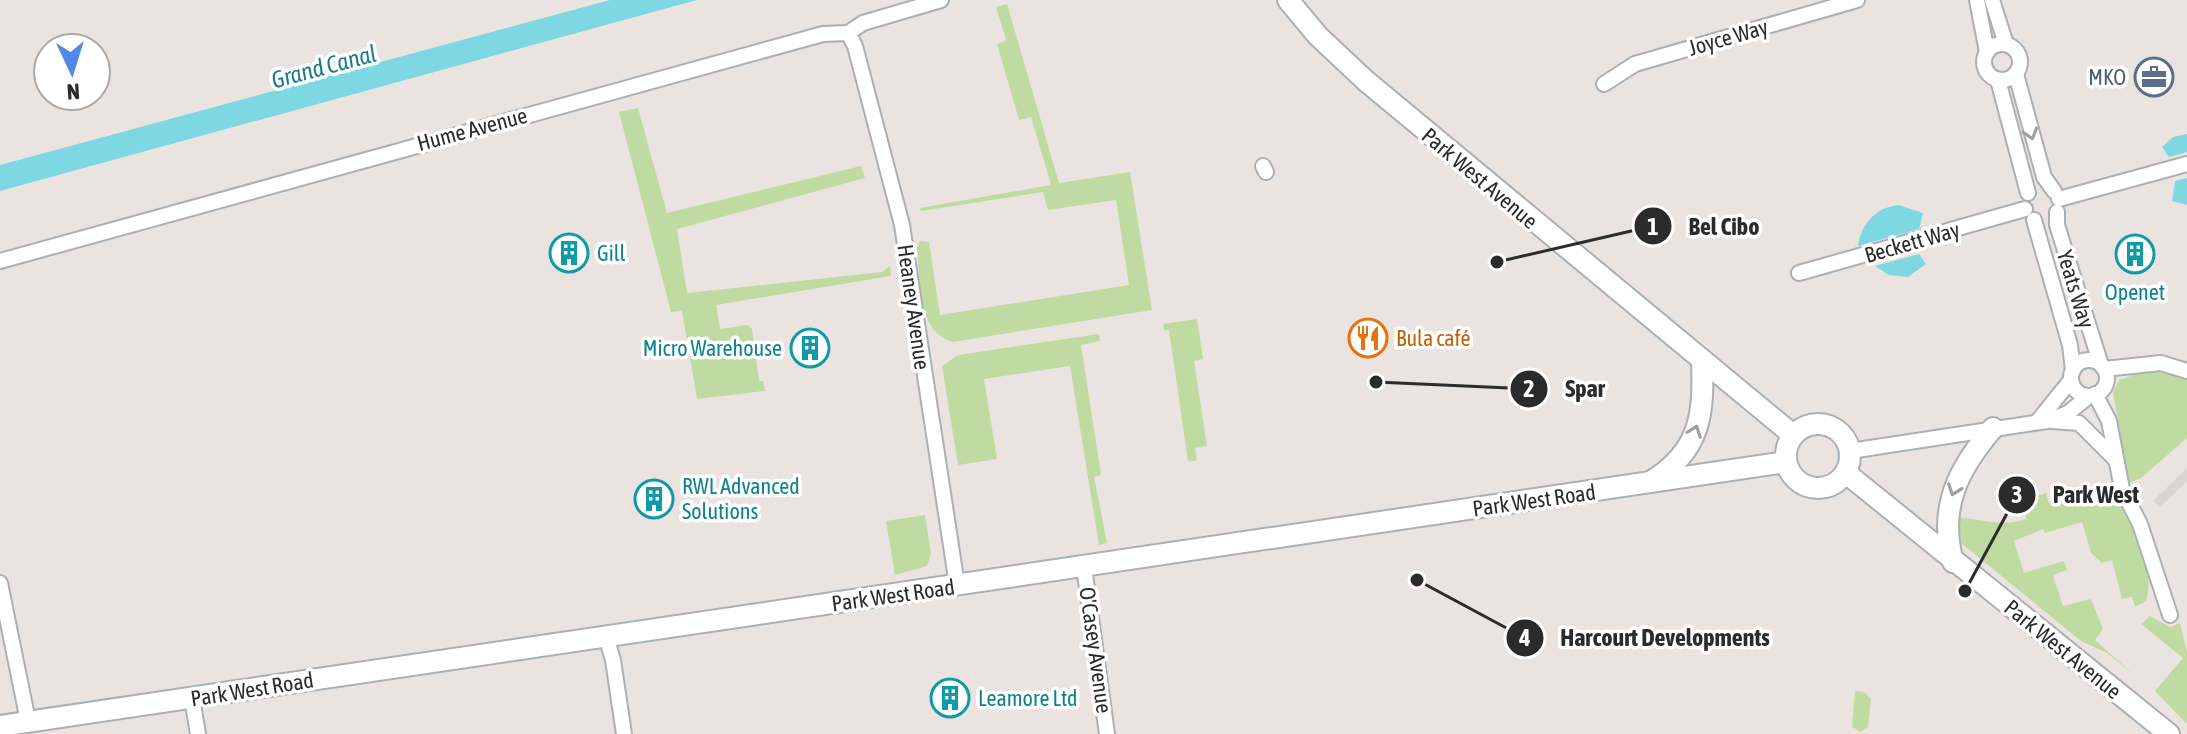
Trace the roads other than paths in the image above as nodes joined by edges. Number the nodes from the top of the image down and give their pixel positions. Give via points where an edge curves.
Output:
1 (941, 0) edge
2 (1288, 0) edge
3 (1857, 0) edge
4 (1977, 0) edge
5 (1992, 0) edge
6 (848, 33) junction
7 (2006, 44) junction
8 (1987, 52) junction
9 (2016, 74) junction
10 (1998, 80) junction
11 (1604, 84) dead end
12 (2187, 164) edge
13 (2028, 193) junction
14 (2057, 201) junction
15 (2030, 215) junction
16 (0, 261) edge
17 (1799, 273) dead end
18 (1702, 360) junction
19 (2103, 367) junction
20 (2187, 371) edge
21 (2072, 375) junction
22 (2092, 395) junction
23 (2042, 421) junction
24 (1993, 428) junction
25 (1793, 435) junction
26 (1850, 451) junction
27 (2116, 460) junction
28 (1786, 462) junction
29 (1846, 473) junction
30 (1649, 483) junction
31 (1953, 562) junction
32 (1084, 567) junction
33 (0, 583) edge
34 (957, 585) junction
35 (2170, 615) dead end
36 (606, 637) junction
37 (192, 698) junction
38 (28, 721) junction
39 (0, 726) edge
40 (198, 734) edge
41 (624, 734) edge
42 (1107, 734) edge
43 (2169, 734) edge

1 - 6 street, Hume Avenue via 863,23
2 - 18 street, Park West Avenue via 1366,81
3 - 11 street, Joyce Way via 1635,64
4 - 8 street
5 - 7 street
6 - 16 street, Hume Avenue via 808,38
6 - 34 street, Heaney Avenue via 895,188
7 - 8 street
7 - 9 street via 2019,57
8 - 10 street via 1985,70
9 - 10 street
9 -> 14 street, Yeats Way via 2044,177
10 - 13 street
12 - 14 street
13 - 14 street via 2044,187
13 - 15 street
14 - 15 street, Beckett Way via 2044,221
14 - 19 street, Yeats Way via 2060,236
15 - 17 street, Beckett Way
15 - 21 street, Yeats Way via 2070,345
18 - 25 street, Park West Avenue
30 -> 18 street via 1685,454 1694,436 1703,407
19 - 20 street via 2161,363
19 - 21 street via 2086,360
19 - 22 street via 2106,384
21 - 22 street via 2079,393
21 - 23 street
22 - 23 street via 2068,413
22 - 27 street via 2109,421
23 - 24 street
23 - 27 street via 2079,423
24 - 26 street
24 -> 31 street via 1951,496 1947,536
25 - 26 street via 1811,424 1832,426
25 - 28 street
26 - 29 street
27 - 35 street
28 - 29 street via 1797,481 1818,488
28 - 30 street, Park West Road
29 - 31 street, Park West Avenue
30 - 32 street, Park West Road
31 - 43 street, Park West Avenue
32 - 34 street, Park West Road
32 - 42 street, O'Casey Avenue
33 - 38 street
34 - 36 street, Park West Road
36 - 37 street, Park West Road
36 - 41 street
37 - 38 street, Park West Road
37 - 40 street
38 - 39 street, Park West Road

